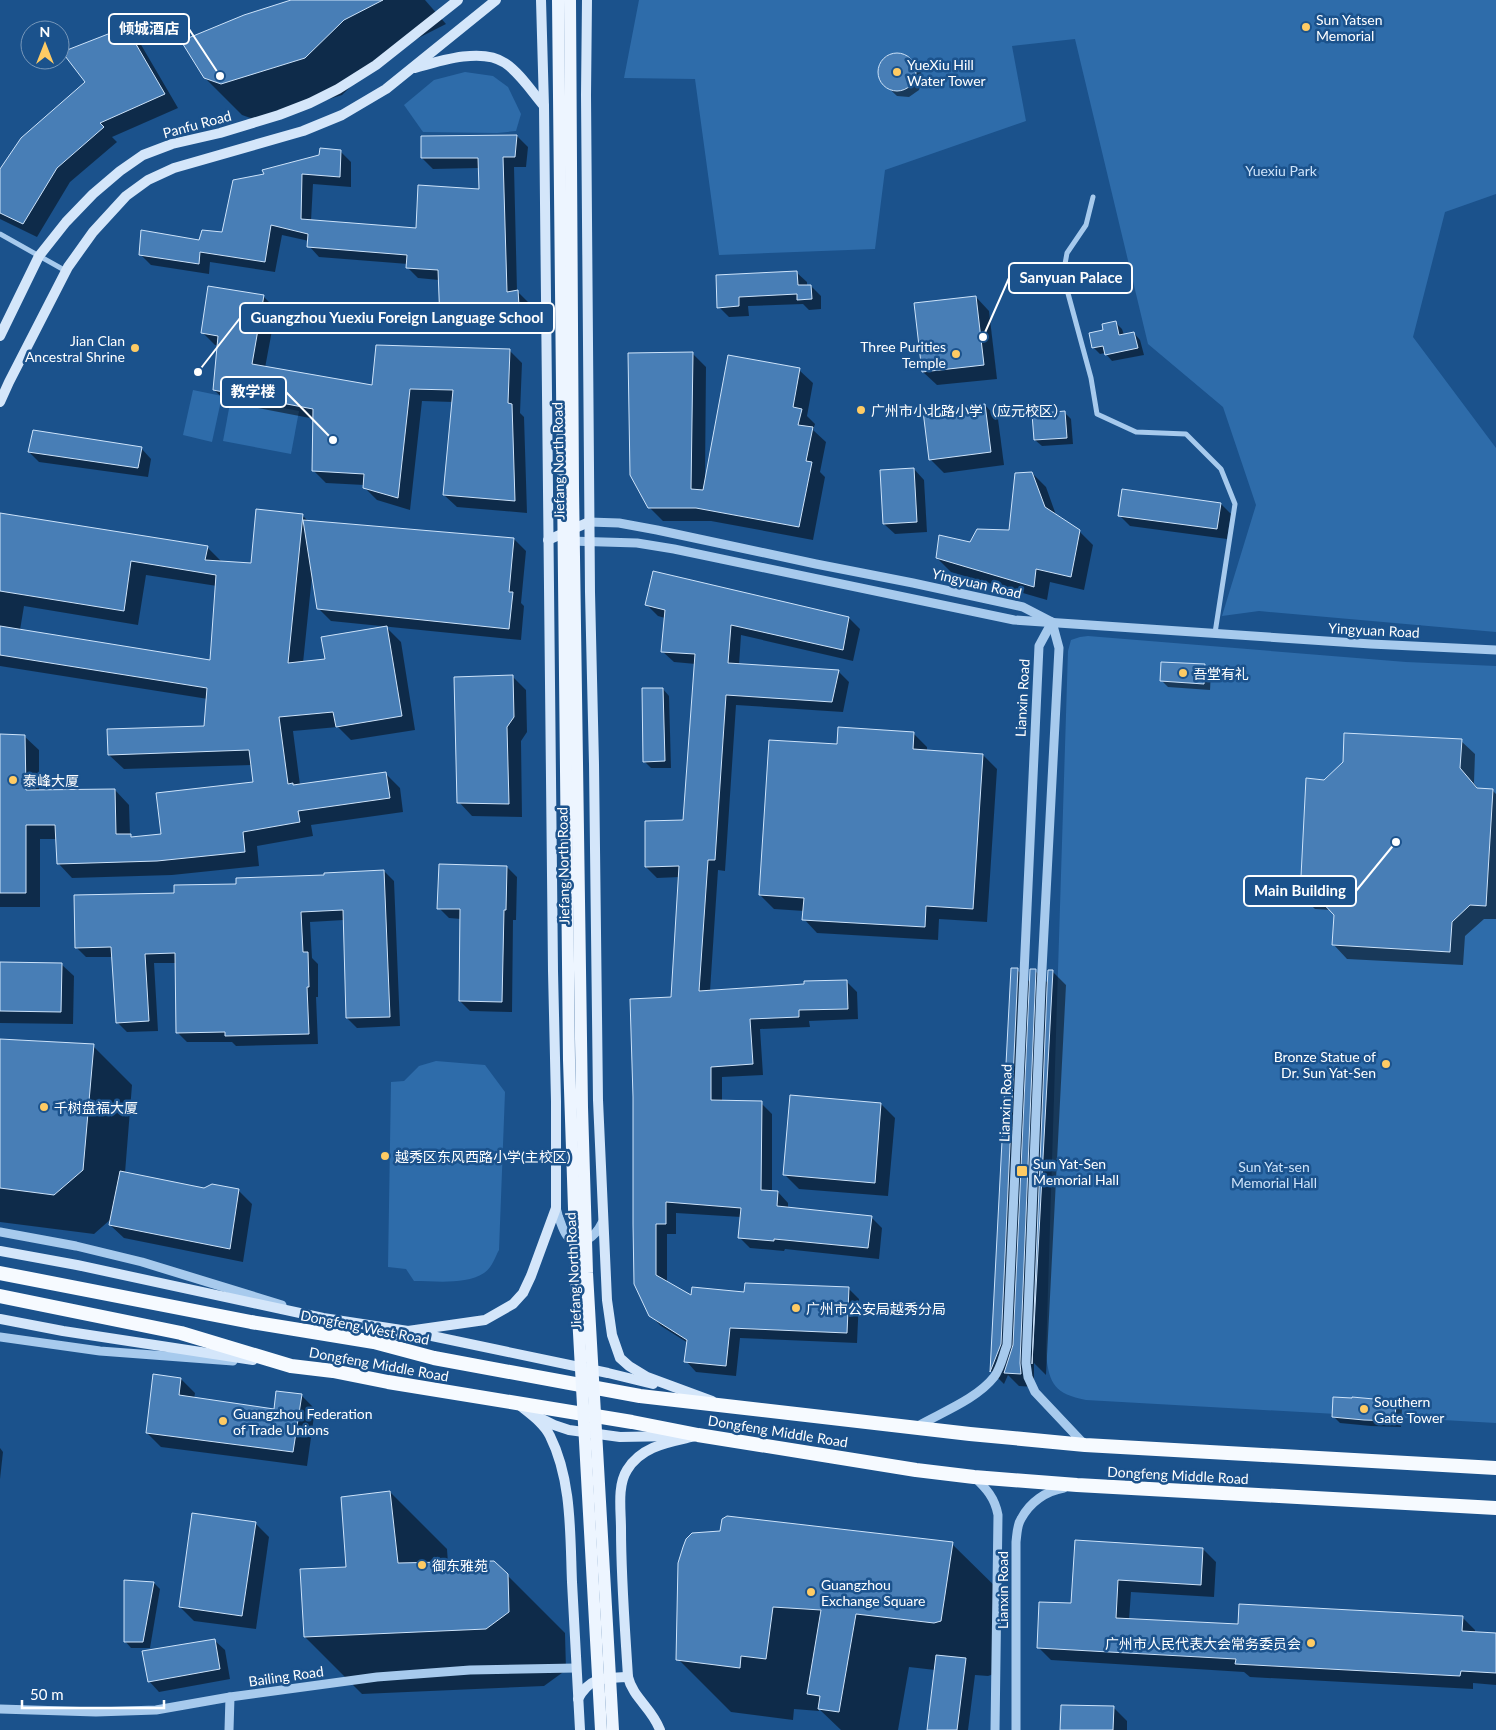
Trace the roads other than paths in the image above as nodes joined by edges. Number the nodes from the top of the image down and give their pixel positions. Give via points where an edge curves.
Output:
1 (458, 0) edge
2 (496, 0) edge
3 (541, 0) edge
4 (558, 0) edge
5 (572, 0) edge
6 (587, 0) edge
7 (586, 38) junction
8 (411, 69) junction
9 (544, 106) junction
10 (1093, 197) dead end
11 (0, 234) edge
12 (39, 256) junction
13 (66, 270) junction
14 (0, 336) edge
15 (0, 402) edge
16 (589, 522) junction
17 (548, 540) junction
18 (590, 541) junction
19 (1052, 622) junction
20 (1215, 633) junction
21 (1496, 650) edge
22 (556, 1208) junction
23 (602, 1223) junction
24 (0, 1232) edge
25 (0, 1250) edge
26 (0, 1273) edge
27 (0, 1296) edge
28 (323, 1318) junction
29 (0, 1319) edge
30 (408, 1331) junction
31 (0, 1337) edge
32 (374, 1342) junction
33 (291, 1366) junction
34 (518, 1404) junction
35 (725, 1405) junction
36 (914, 1428) junction
37 (698, 1435) junction
38 (1085, 1445) junction
39 (1496, 1468) edge
40 (974, 1477) junction
41 (1077, 1485) junction
42 (1496, 1508) edge
43 (576, 1668) junction
44 (628, 1677) junction
45 (230, 1697) junction
46 (578, 1700) junction
47 (0, 1709) edge
48 (228, 1730) edge
49 (580, 1730) edge
50 (601, 1730) edge
51 (613, 1730) edge
52 (660, 1730) edge
53 (995, 1730) edge
54 (1016, 1730) edge

1 - 12 main road, Panfu Road via 376,65 324,96 270,118 143,155 93,194
2 - 8 main road
3 - 9 main road, Jiefang North Road
4 - 50 main road, Jiefang North Road, bridge via 569,1060 577,1297
5 - 7 main road via 580,11
5 - 51 main road, Jiefang North Road, bridge via 571,267 582,1097 588,1273
6 - 7 main road
7 - 16 main road
8 - 9 main road via 466,56 497,59 510,67
8 - 13 main road via 386,89 303,131 174,168 148,180 126,196 93,232
9 - 17 main road, Jiefang North Road
10 - 20 street via 1086,225 1067,253 1063,275 1092,378 1097,414 1136,432 1186,434 1221,469 1235,504
11 - 12 street
12 - 13 street
12 - 14 main road, Panfu Road
13 - 15 main road
16 - 17 main road, Yingyuan Road
16 - 18 main road
16 - 19 street, Yingyuan Road via 657,530 913,582 1023,607
17 - 18 street
17 - 22 main road, Jiefang North Road
18 - 19 street via 650,545 1014,620
18 - 23 main road
19 - 20 street, Yingyuan Road
19 - 36 street, Lianxin Road via 1038,646 1006,1344 1000,1367 983,1388
19 - 38 street via 1059,648 1026,1363 1035,1392
20 - 21 street, Yingyuan Road
22 - 23 street via 566,1236 572,1239 583,1241 590,1238
22 - 30 main road, Jiefang North Road via 531,1276 513,1304 485,1320
23 - 35 main road via 607,1300 612,1335 620,1358 647,1377
24 - 28 street via 142,1262
25 - 28 main road
26 - 32 highway, Dongfeng West Road via 251,1322
27 - 33 highway, Dongfeng Middle Road via 181,1333
28 - 30 main road
29 - 33 main road
30 - 32 main road, Jiefang North Road
30 - 35 main road via 608,1373
31 - 33 street via 100,1351
32 - 35 highway, Dongfeng West Road via 434,1358 610,1391
33 - 34 highway, Dongfeng Middle Road
34 - 37 highway, Dongfeng Middle Road
34 - 43 main road via 549,1434 564,1479 569,1516
35 - 36 highway, Dongfeng Middle Road
36 - 38 highway, Dongfeng Middle Road
37 - 40 highway, Dongfeng Middle Road
37 - 44 main road via 646,1450 627,1469 622,1480 621,1549
38 - 39 highway, Dongfeng Middle Road
40 - 41 highway, Dongfeng Middle Road
40 - 53 street, Lianxin Road via 994,1501 998,1515
41 - 42 highway, Dongfeng Middle Road
41 - 54 street, Lianxin Road via 1051,1490 1031,1505 1018,1527
43 - 45 street, Bailing Road via 470,1670 377,1677
43 - 46 main road
44 - 46 main road via 602,1678 590,1683
44 - 52 main road via 633,1691 650,1709
45 - 47 street, Bailing Road via 138,1711
45 - 48 street
46 - 49 main road

